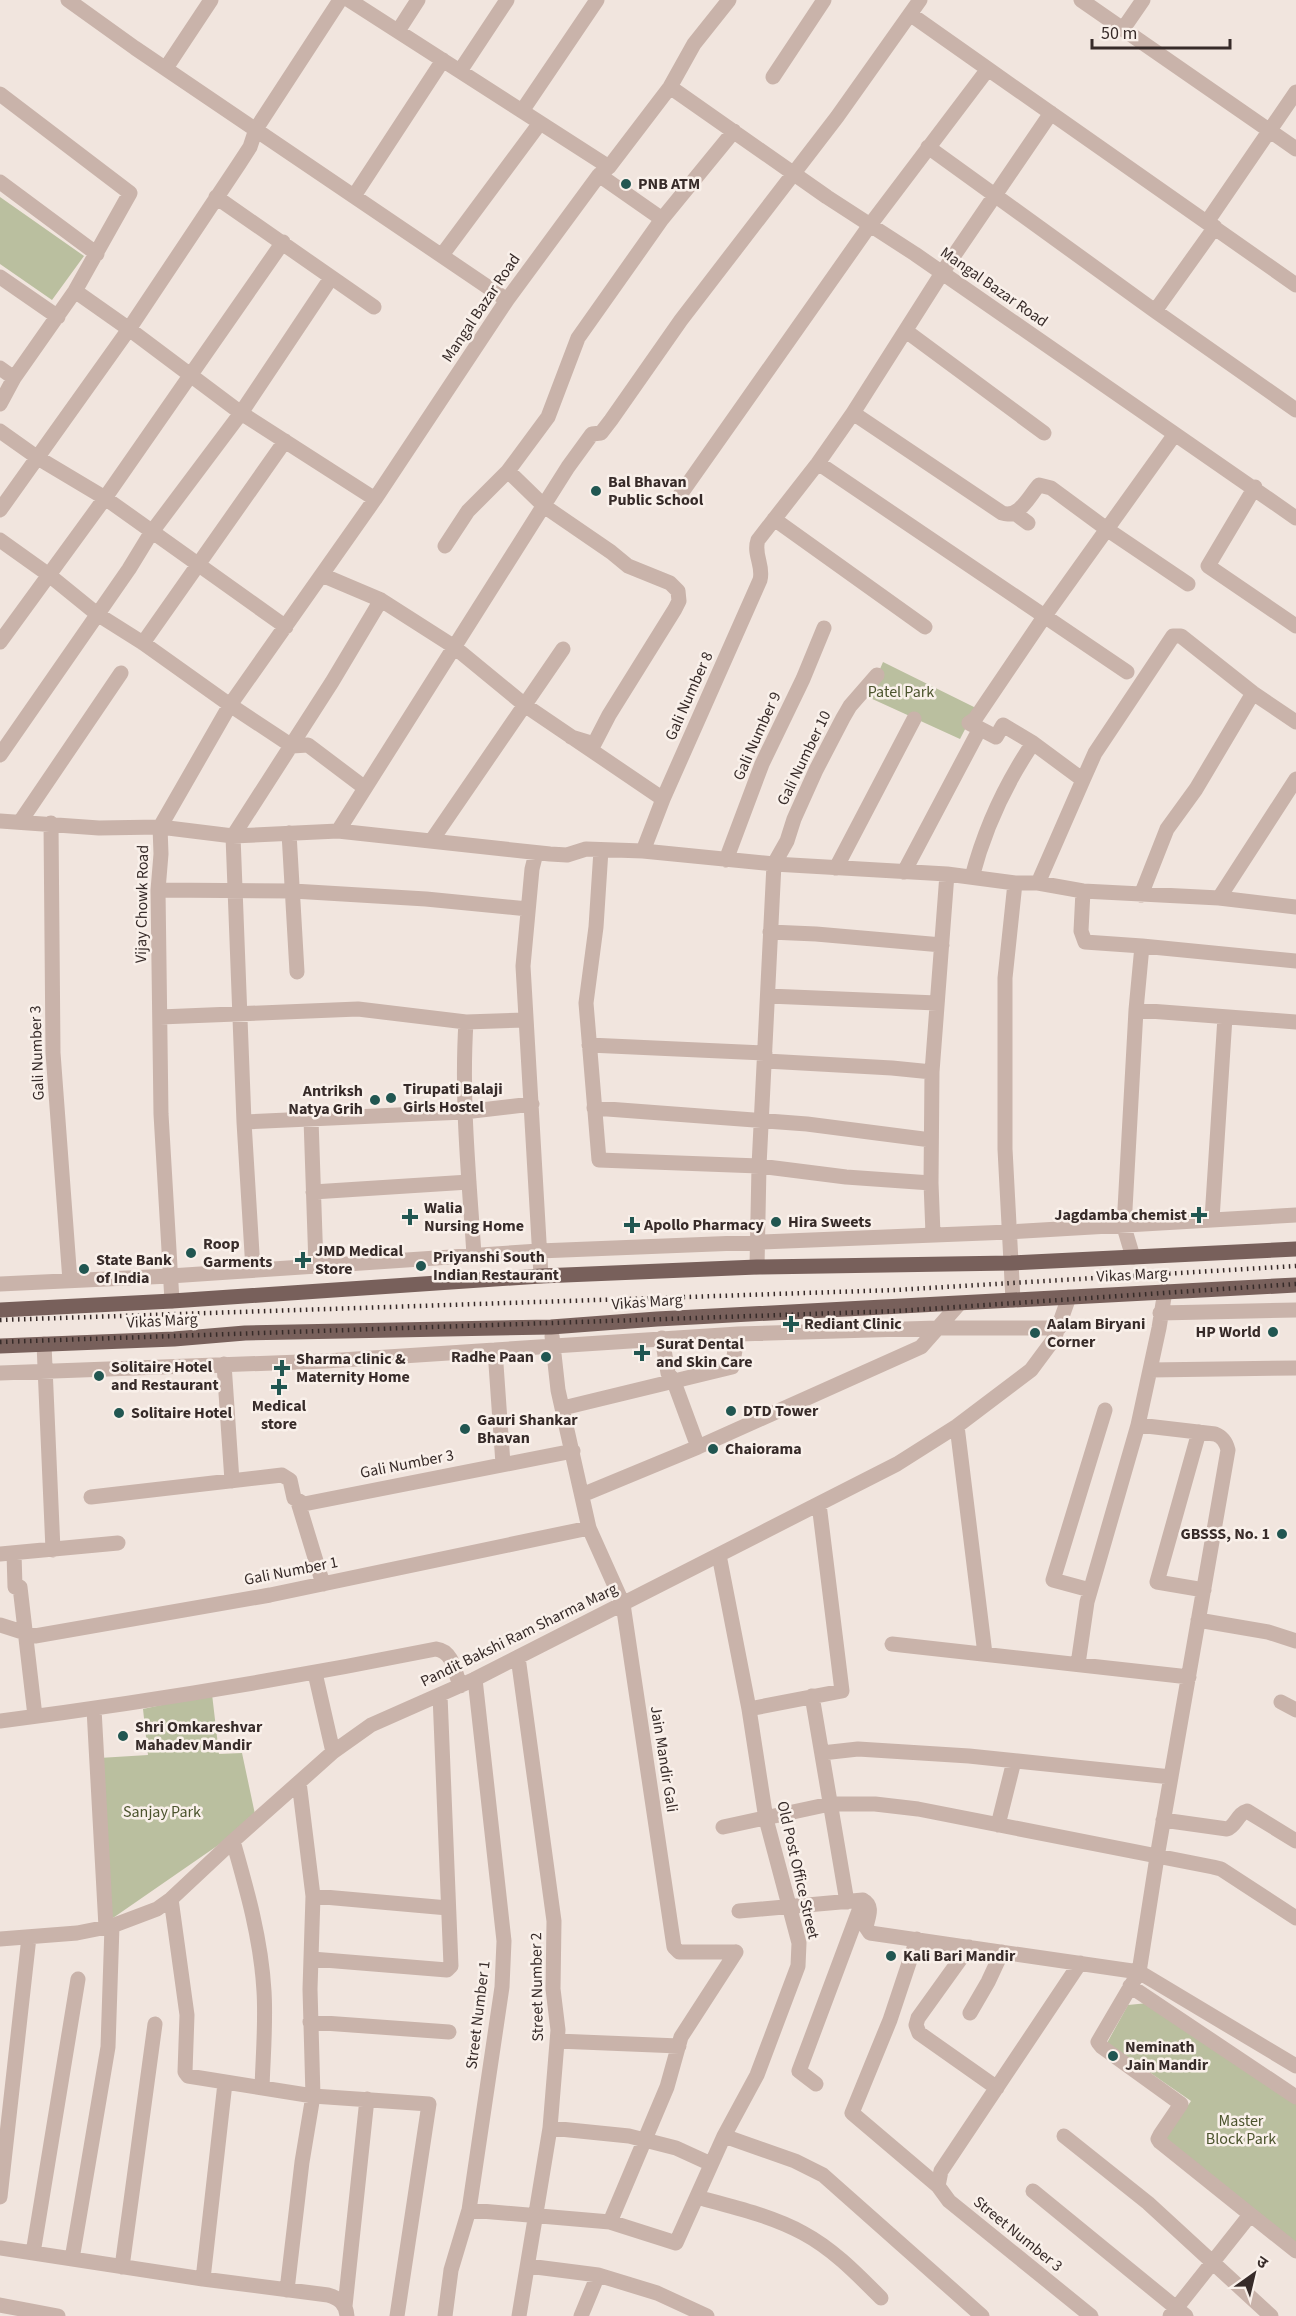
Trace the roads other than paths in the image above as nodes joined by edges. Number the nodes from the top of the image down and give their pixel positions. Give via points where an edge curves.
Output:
1 (211, 0) edge
2 (340, 0) edge
3 (350, 0) edge
4 (418, 0) edge
5 (507, 0) edge
6 (597, 0) edge
7 (729, 0) edge
8 (824, 0) edge
9 (920, 0) edge
10 (1081, 0) edge
11 (1143, 0) edge
12 (76, 2) edge
13 (910, 14) junction
14 (1123, 30) junction
15 (398, 31) junction
16 (443, 60) junction
17 (165, 68) junction
18 (988, 69) junction
19 (460, 71) junction
20 (773, 77) dead end
21 (670, 87) junction
22 (1296, 92) edge
23 (0, 94) edge
24 (522, 111) junction
25 (1051, 113) junction
26 (540, 123) junction
27 (256, 129) junction
28 (1269, 130) junction
29 (734, 131) junction
30 (928, 147) junction
31 (1296, 148) edge
32 (604, 171) junction
33 (792, 173) junction
34 (0, 182) edge
35 (994, 195) junction
36 (354, 196) junction
37 (216, 197) junction
38 (662, 219) junction
39 (870, 225) junction
40 (1211, 225) junction
41 (283, 242) junction
42 (96, 254) junction
43 (442, 255) junction
44 (942, 273) junction
45 (0, 277) edge
46 (331, 278) junction
47 (1296, 285) edge
48 (75, 291) junction
49 (507, 300) junction
50 (374, 307) dead end
51 (1155, 311) junction
52 (58, 316) junction
53 (129, 329) junction
54 (906, 332) junction
55 (0, 368) edge
56 (190, 375) junction
57 (14, 378) junction
58 (0, 404) edge
59 (1296, 410) edge
60 (241, 413) junction
61 (853, 413) junction
62 (0, 431) edge
63 (1044, 433) dead end
64 (1175, 434) junction
65 (285, 441) junction
66 (38, 458) junction
67 (818, 463) junction
68 (508, 471) junction
69 (1255, 488) junction
70 (680, 495) dead end
71 (105, 498) junction
72 (375, 499) junction
73 (544, 506) junction
74 (0, 510) edge
75 (1296, 518) edge
76 (774, 519) junction
77 (1108, 530) junction
78 (151, 533) junction
79 (0, 540) edge
80 (445, 546) dead end
81 (198, 564) junction
82 (49, 575) junction
83 (322, 575) junction
84 (1188, 584) dead end
85 (381, 600) junction
86 (97, 614) junction
87 (1044, 617) junction
88 (1296, 626) edge
89 (286, 627) junction
90 (925, 627) dead end
91 (824, 628) dead end
92 (0, 642) edge
93 (143, 643) junction
94 (453, 646) junction
95 (563, 649) dead end
96 (1126, 672) dead end
97 (121, 673) dead end
98 (877, 675) dead end
99 (1253, 693) junction
100 (230, 705) junction
101 (526, 706) junction
102 (914, 719) dead end
103 (1296, 722) edge
104 (976, 736) dead end
105 (572, 737) junction
106 (1032, 743) junction
107 (292, 746) junction
108 (0, 755) edge
109 (1296, 779) edge
110 (1083, 780) junction
111 (365, 788) junction
112 (663, 799) junction
113 (0, 822) edge
114 (20, 822) junction
115 (51, 823) junction
116 (160, 827) junction
117 (338, 831) junction
118 (290, 832) junction
119 (233, 836) junction
120 (432, 840) junction
121 (601, 850) junction
122 (643, 851) junction
123 (536, 853) junction
124 (726, 860) junction
125 (774, 864) junction
126 (836, 868) junction
127 (904, 872) junction
128 (947, 874) junction
129 (972, 877) junction
130 (1015, 883) junction
131 (1038, 883) junction
132 (158, 890) junction
133 (234, 891) junction
134 (293, 891) junction
135 (1083, 891) junction
136 (1142, 895) junction
137 (1219, 898) junction
138 (1296, 907) edge
139 (528, 909) junction
140 (770, 932) junction
141 (942, 945) junction
142 (1142, 946) junction
143 (1296, 961) edge
144 (297, 972) dead end
145 (768, 996) junction
146 (937, 1003) junction
147 (1136, 1010) junction
148 (239, 1015) junction
149 (159, 1017) junction
150 (1225, 1017) junction
151 (526, 1020) junction
152 (466, 1022) junction
153 (1296, 1022) edge
154 (589, 1045) junction
155 (765, 1057) junction
156 (932, 1072) junction
157 (532, 1104) junction
158 (594, 1108) junction
159 (464, 1112) junction
160 (310, 1119) junction
161 (761, 1121) junction
162 (244, 1122) junction
163 (931, 1140) junction
164 (759, 1166) junction
165 (469, 1182) junction
166 (931, 1183) junction
167 (313, 1192) junction
168 (1296, 1215) edge
169 (1212, 1219) junction
170 (1124, 1227) junction
171 (1009, 1232) junction
172 (933, 1234) junction
173 (758, 1242) junction
174 (1296, 1249) edge
175 (539, 1251) junction
176 (474, 1255) junction
177 (1133, 1257) junction
178 (1011, 1263) junction
179 (316, 1266) junction
180 (758, 1267) junction
181 (253, 1270) junction
182 (170, 1276) junction
183 (541, 1276) junction
184 (70, 1281) junction
185 (0, 1284) edge
186 (1296, 1285) edge
187 (1165, 1291) junction
188 (1070, 1297) junction
189 (1013, 1300) junction
190 (172, 1301) junction
191 (959, 1304) junction
192 (0, 1310) edge
193 (1296, 1310) edge
194 (1160, 1313) junction
195 (551, 1327) junction
196 (938, 1328) junction
197 (1057, 1333) junction
198 (738, 1334) junction
199 (662, 1338) junction
200 (44, 1344) junction
201 (0, 1346) edge
202 (553, 1347) junction
203 (495, 1350) junction
204 (224, 1364) junction
205 (1296, 1368) edge
206 (1150, 1370) junction
207 (45, 1371) junction
208 (0, 1373) edge
209 (674, 1382) junction
210 (563, 1408) junction
211 (1104, 1410) dead end
212 (1138, 1425) junction
213 (957, 1426) junction
214 (1199, 1432) junction
215 (698, 1447) junction
216 (573, 1451) junction
217 (503, 1464) junction
218 (232, 1481) junction
219 (582, 1495) junction
220 (91, 1497) dead end
221 (298, 1502) junction
222 (819, 1504) junction
223 (589, 1528) junction
224 (118, 1543) dead end
225 (53, 1550) junction
226 (7, 1553) edge
227 (719, 1555) junction
228 (323, 1584) junction
229 (1090, 1590) junction
230 (1204, 1590) junction
231 (623, 1604) junction
232 (1198, 1620) junction
233 (0, 1625) edge
234 (25, 1634) junction
235 (1296, 1641) edge
236 (892, 1644) dead end
237 (985, 1654) junction
238 (518, 1658) junction
239 (1078, 1664) junction
240 (315, 1673) junction
241 (1189, 1677) junction
242 (475, 1679) junction
243 (460, 1686) junction
244 (440, 1695) junction
245 (812, 1696) junction
246 (1281, 1702) dead end
247 (94, 1709) junction
248 (749, 1709) junction
249 (1296, 1710) edge
250 (34, 1716) junction
251 (0, 1720) edge
252 (333, 1752) junction
253 (822, 1753) junction
254 (1014, 1761) junction
255 (1171, 1777) junction
256 (299, 1782) junction
257 (830, 1804) junction
258 (766, 1819) junction
259 (1163, 1820) junction
260 (998, 1825) junction
261 (723, 1827) dead end
262 (233, 1841) junction
263 (1296, 1841) edge
264 (1157, 1857) junction
265 (313, 1896) junction
266 (171, 1899) junction
267 (855, 1901) junction
268 (790, 1905) junction
269 (448, 1908) junction
270 (739, 1911) dead end
271 (1296, 1918) edge
272 (109, 1927) junction
273 (29, 1937) junction
274 (0, 1939) edge
275 (917, 1940) junction
276 (969, 1947) junction
277 (1002, 1952) junction
278 (312, 1959) junction
279 (1080, 1963) junction
280 (1139, 1972) junction
281 (78, 1979) dead end
282 (1130, 1986) junction
283 (970, 2013) dead end
284 (310, 2022) junction
285 (155, 2024) dead end
286 (449, 2032) dead end
287 (557, 2041) junction
288 (679, 2046) junction
289 (1296, 2066) edge
290 (225, 2083) junction
291 (816, 2084) dead end
292 (262, 2088) junction
293 (997, 2088) junction
294 (313, 2096) junction
295 (1296, 2097) edge
296 (367, 2099) junction
297 (550, 2128) junction
298 (724, 2136) junction
299 (1064, 2136) dead end
300 (645, 2140) junction
301 (711, 2164) junction
302 (940, 2179) junction
303 (1033, 2191) dead end
304 (0, 2197) edge
305 (697, 2197) junction
306 (469, 2210) junction
307 (535, 2214) junction
308 (1250, 2215) junction
309 (610, 2222) junction
310 (0, 2248) edge
311 (1296, 2251) edge
312 (33, 2253) junction
313 (72, 2259) junction
314 (1212, 2262) junction
315 (528, 2266) junction
316 (122, 2267) junction
317 (598, 2275) junction
318 (203, 2279) junction
319 (287, 2290) junction
320 (881, 2298) dead end
321 (0, 2305) edge
322 (346, 2311) edge
323 (690, 2312) edge
324 (1177, 2314) edge
325 (58, 2316) edge
326 (397, 2316) edge
327 (445, 2316) edge
328 (519, 2316) edge
329 (581, 2316) edge
330 (708, 2316) edge
331 (982, 2316) edge
332 (1091, 2316) edge
333 (1271, 2316) edge

1 - 17 street
2 - 27 street
3 - 15 street
4 - 15 street
5 - 19 street
6 - 24 street
7 - 21 street, Mangal Bazar Road via 694,44
8 - 20 street
9 - 13 street
10 - 14 street
11 - 14 street
12 - 17 street
13 - 18 street
13 - 33 street
14 - 28 street
15 - 16 street
16 - 19 street
16 - 36 street
17 - 27 street
18 - 25 street
18 - 30 street
19 - 24 street
21 - 29 street, Mangal Bazar Road
21 - 32 street, Mangal Bazar Road
22 - 28 street
23 - 42 street via 130,193
24 - 26 street
25 - 35 street
25 - 40 street
26 - 32 street
26 - 43 street
27 - 36 street
27 - 37 street via 250,147
28 - 31 street
28 - 40 street
29 - 33 street, Mangal Bazar Road
29 - 38 street
30 - 35 street
30 - 39 street
32 - 38 street
32 - 49 street, Mangal Bazar Road
33 - 39 street, Mangal Bazar Road
33 - 73 street via 611,420 601,433 592,434
34 - 42 street
35 - 44 street
35 - 51 street
36 - 43 street
37 - 41 street
37 - 53 street
38 - 68 street via 578,338 548,417
39 - 44 street, Mangal Bazar Road
39 - 70 street
40 - 47 street
40 - 51 street
41 - 46 street
41 - 56 street
42 - 48 street
43 - 49 street
44 - 54 street
44 - 64 street, Mangal Bazar Road
45 - 52 street
46 - 50 street
46 - 60 street
48 - 52 street
48 - 53 street
49 - 72 street, Mangal Bazar Road
51 - 59 street
52 - 57 street
53 - 56 street
53 - 66 street
54 - 61 street
54 - 63 street
55 - 57 street
56 - 60 street
56 - 71 street
57 - 58 street
60 - 65 street
60 - 78 street
61 - 67 street
61 - 77 street via 1002,513 1022,518 1039,485 1045,485
62 - 66 street
64 - 69 street, Mangal Bazar Road
64 - 77 street
65 - 72 street
65 - 81 street
66 - 71 street
66 - 74 street
67 - 76 street
67 - 87 street
68 - 73 street
68 - 80 street via 468,511
69 - 75 street, Mangal Bazar Road
69 - 88 street via 1208,566
71 - 78 street
71 - 82 street
72 - 83 street, Vijay Chowk Road
73 - 94 street
73 - 105 street via 628,566 678,591 675,609 594,744
76 - 90 street
76 - 112 street, Gali Number 8 via 755,547 762,575
77 - 84 street
77 - 87 street
78 - 81 street
78 - 86 street
79 - 82 street
81 - 89 street
81 - 93 street
82 - 86 street
82 - 92 street
83 - 85 street
83 - 89 street, Vijay Chowk Road
85 - 94 street
85 - 107 street
86 - 93 street
86 - 108 street
87 - 96 street
87 - 106 street via 969,723 996,737 1003,725
89 - 100 street, Vijay Chowk Road
91 - 124 street, Gali Number 9 via 762,764
93 - 100 street
94 - 101 street
94 - 111 street
95 - 101 street
97 - 114 street
98 - 125 street, Gali Number 10 via 843,718
99 - 103 street
99 - 110 street via 1181,636 1173,636 1095,753
99 - 136 street via 1196,789 1167,829
100 - 107 street
100 - 116 street, Vijay Chowk Road
101 - 105 street
101 - 120 street
102 - 126 street
104 - 127 street
105 - 112 street
106 - 110 street
106 - 129 street via 990,825
107 - 111 street via 308,745
107 - 119 street
109 - 137 street
110 - 131 street
111 - 117 street
112 - 122 street, Gali Number 8
113 - 114 street
114 - 115 street
115 - 116 street via 99,828
115 - 184 street, Gali Number 3 via 53,1053
116 - 119 street
116 - 132 street, Vijay Chowk Road
117 - 118 street
117 - 120 street
118 - 119 street
118 - 134 street
119 - 133 street
120 - 123 street
121 - 122 street
121 - 123 street via 586,849 567,855
121 - 154 street via 586,1003
122 - 124 street
123 - 139 street
124 - 125 street
125 - 126 street
125 - 140 street
126 - 127 street
127 - 128 street
128 - 129 street
128 - 141 street
129 - 130 street
130 - 131 street
130 - 171 street via 1005,978
131 - 135 street
132 - 133 street
132 - 149 street, Vijay Chowk Road
133 - 134 street
133 - 148 street
134 - 139 street
134 - 144 street
135 - 136 street
135 - 142 street via 1081,931 1085,942
136 - 137 street
137 - 138 street
139 - 151 street via 523,966
140 - 141 street
140 - 145 street
141 - 146 street
142 - 143 street
142 - 147 street
145 - 146 street
145 - 155 street
146 - 156 street
147 - 150 street
147 - 170 street
148 - 149 street
148 - 152 street via 358,1009
148 - 162 street
149 - 182 street, Vijay Chowk Road
150 - 153 street
150 - 169 street
151 - 152 street
151 - 157 street
152 - 159 street
154 - 155 street
154 - 158 street
155 - 156 street
155 - 161 street
156 - 163 street
157 - 159 street
157 - 175 street
158 - 161 street
158 - 164 street via 599,1160
159 - 160 street
159 - 165 street
160 - 162 street
160 - 167 street
161 - 163 street
161 - 164 street
162 - 181 street
163 - 166 street
164 - 166 street
164 - 173 street
165 - 167 street
165 - 176 street
166 - 172 street
167 - 179 street
168 - 169 street
169 - 170 street
170 - 171 street
170 - 177 street
171 - 172 street
171 - 178 street
172 - 173 street
173 - 175 street
173 - 180 street
174 - 177 main road, Vikas Marg
175 - 176 street
175 - 183 street
176 - 179 street
177 - 178 main road, Vikas Marg
178 - 180 main road, Vikas Marg
178 - 189 street
179 - 181 street
180 - 183 main road, Vikas Marg
181 - 182 street
182 - 184 street
182 - 190 street, Vijay Chowk Road
183 - 190 main road, Vikas Marg
184 - 185 street
186 - 187 main road, Vikas Marg
187 - 188 main road, Vikas Marg
187 - 194 street
188 - 189 main road, Vikas Marg
188 - 197 street, Pandit Bakshi Ram Sharma Marg
189 - 191 main road, Vikas Marg
190 - 192 main road, Vikas Marg
191 - 195 main road, Vikas Marg
191 - 196 street
193 - 194 street
194 - 206 street
195 - 200 main road, Vikas Marg via 245,1333
195 - 202 street, Jain Mandir Gali
196 - 197 street
196 - 198 street
196 - 215 street via 921,1347
197 - 213 street, Pandit Bakshi Ram Sharma Marg via 1031,1370
198 - 199 street
198 - 209 street via 732,1367
199 - 202 street
199 - 209 street via 668,1373
200 - 201 main road, Vikas Marg
200 - 207 street
202 - 203 street
202 - 210 street, Jain Mandir Gali
203 - 204 street via 326,1362
203 - 217 street
204 - 207 street
204 - 218 street
205 - 206 street
206 - 212 street
207 - 208 street
207 - 225 street
209 - 210 street
209 - 215 street
210 - 216 street, Jain Mandir Gali
211 - 229 street via 1053,1580
212 - 214 street
212 - 229 street
213 - 222 street, Pandit Bakshi Ram Sharma Marg via 897,1464
213 - 237 street
214 - 230 street via 1221,1436 1228,1450
214 - 230 street via 1157,1582
215 - 219 street
216 - 217 street, Gali Number 3
216 - 219 street, Jain Mandir Gali
217 - 221 street, Gali Number 3 via 304,1504
218 - 220 street
218 - 221 street via 282,1475 290,1480
219 - 223 street, Jain Mandir Gali
221 - 228 street
222 - 227 street, Pandit Bakshi Ram Sharma Marg
222 - 245 street via 842,1690
223 - 228 street, Gali Number 1
223 - 231 street, Jain Mandir Gali
224 - 225 street
225 - 226 street
226 - 234 street via 15,1587 20,1587
227 - 231 street, Pandit Bakshi Ram Sharma Marg
227 - 248 street, Old Post Office Street
228 - 234 street, Gali Number 1 via 35,1636
229 - 239 street
230 - 232 street
231 - 238 street, Pandit Bakshi Ram Sharma Marg
231 - 288 street, Jain Mandir Gali via 674,1947 679,1952 736,1952
232 - 235 street
232 - 241 street
233 - 234 street, Gali Number 1
234 - 250 street
236 - 237 street
237 - 239 street
238 - 242 street, Pandit Bakshi Ram Sharma Marg
238 - 287 street, Street Number 2 via 554,1921 552,1989
239 - 241 street
240 - 243 street via 436,1649 449,1654
240 - 247 street
240 - 252 street
241 - 255 street
242 - 243 street, Pandit Bakshi Ram Sharma Marg
242 - 306 street, Street Number 1 via 504,1941 502,1987
243 - 244 street, Pandit Bakshi Ram Sharma Marg
244 - 252 street, Pandit Bakshi Ram Sharma Marg via 371,1725
244 - 269 street
245 - 248 street
245 - 253 street
246 - 249 street
247 - 250 street
247 - 272 street
248 - 258 street, Old Post Office Street
250 - 251 street
252 - 256 street, Pandit Bakshi Ram Sharma Marg
253 - 254 street via 858,1749
253 - 257 street
254 - 255 street
254 - 260 street
255 - 259 street
256 - 262 street, Pandit Bakshi Ram Sharma Marg
256 - 265 street
257 - 258 street
257 - 260 street via 918,1809
257 - 267 street
258 - 261 street
258 - 268 street, Old Post Office Street
259 - 263 street via 1227,1830 1247,1811
259 - 264 street
260 - 264 street
262 - 266 street, Pandit Bakshi Ram Sharma Marg
262 - 292 street via 259,1945 264,1991
264 - 271 street via 1221,1869
264 - 280 street
265 - 269 street
265 - 278 street
266 - 272 street, Pandit Bakshi Ram Sharma Marg via 157,1909
266 - 290 street via 187,2015 185,2072 192,2078
267 - 268 street
267 - 275 street via 868,1903 866,1927 870,1933
267 - 291 street via 799,2071
268 - 270 street
268 - 298 street, Old Post Office Street via 799,1943 798,1966 757,2075
269 - 278 street via 449,1969
272 - 273 street, Pandit Bakshi Ram Sharma Marg
272 - 313 street via 108,2047
273 - 274 street, Pandit Bakshi Ram Sharma Marg
273 - 304 street
275 - 276 street
275 - 302 street, Street Number 3 via 852,2113
276 - 277 street
276 - 293 street via 916,2025 919,2033
277 - 279 street
277 - 283 street
278 - 284 street
279 - 280 street
279 - 293 street
280 - 282 street
280 - 289 street
281 - 312 street
282 - 295 street
282 - 308 street via 1098,2042 1179,2100 1180,2107 1158,2139
284 - 286 street
284 - 294 street
285 - 316 street
287 - 288 street
287 - 297 street, Street Number 2
288 - 300 street via 668,2087
290 - 292 street
290 - 318 street
292 - 294 street
293 - 302 street
294 - 296 street
294 - 319 street
296 - 322 street
296 - 326 street via 429,2104
297 - 300 street
297 - 307 street, Street Number 2
298 - 301 street, Old Post Office Street
298 - 331 street via 823,2175
299 - 314 street via 1148,2203
300 - 301 street via 676,2148
300 - 309 street
301 - 305 street, Old Post Office Street
302 - 332 street, Street Number 3 via 949,2201
303 - 324 street
305 - 309 street, Old Post Office Street via 676,2243
305 - 320 street via 769,2217 803,2233 838,2257
306 - 307 street
306 - 327 street, Street Number 1 via 451,2270
307 - 309 street
307 - 315 street, Street Number 2
308 - 311 street
308 - 314 street
310 - 312 street
312 - 313 street
313 - 316 street
314 - 324 street
314 - 333 street
315 - 317 street
315 - 328 street, Street Number 2
316 - 318 street
317 - 323 street via 657,2294
317 - 329 street
318 - 319 street
319 - 322 street via 334,2297
321 - 325 street
323 - 330 street

